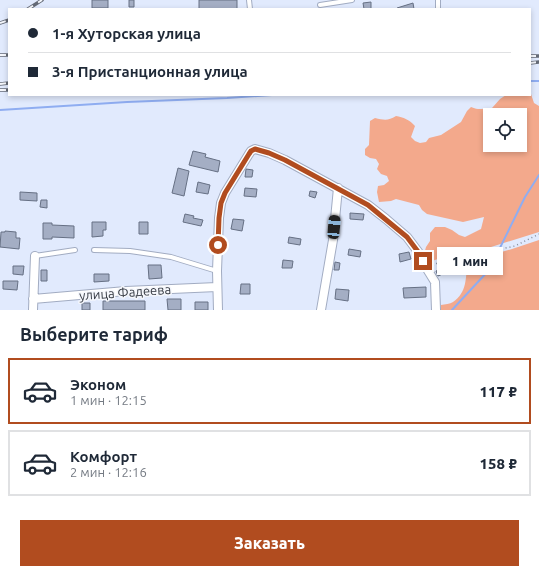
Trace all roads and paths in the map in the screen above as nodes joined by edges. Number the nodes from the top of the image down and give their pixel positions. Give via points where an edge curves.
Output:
1 (352, 0) edge
2 (320, 5) dead end
3 (338, 188) junction
4 (539, 234) edge
5 (75, 250) dead end
6 (94, 250) dead end
7 (35, 256) joint
8 (428, 269) junction
9 (217, 271) junction
10 (217, 287) junction
11 (33, 299) junction
12 (33, 310) edge
13 (218, 310) edge
14 (321, 310) edge
15 (436, 310) edge

1 - 2 lane
3 - 8 street via 368,205 407,237
3 - 9 street via 269,153 255,149 251,151 221,203
3 - 14 street via 333,240
4 - 8 path via 515,246 465,257 445,258
5 - 7 lane
6 - 9 lane via 130,251 171,257
7 - 11 street
8 - 15 street via 435,282
9 - 10 street
10 - 11 street, улица Фадеева
10 - 13 street
11 - 12 street

